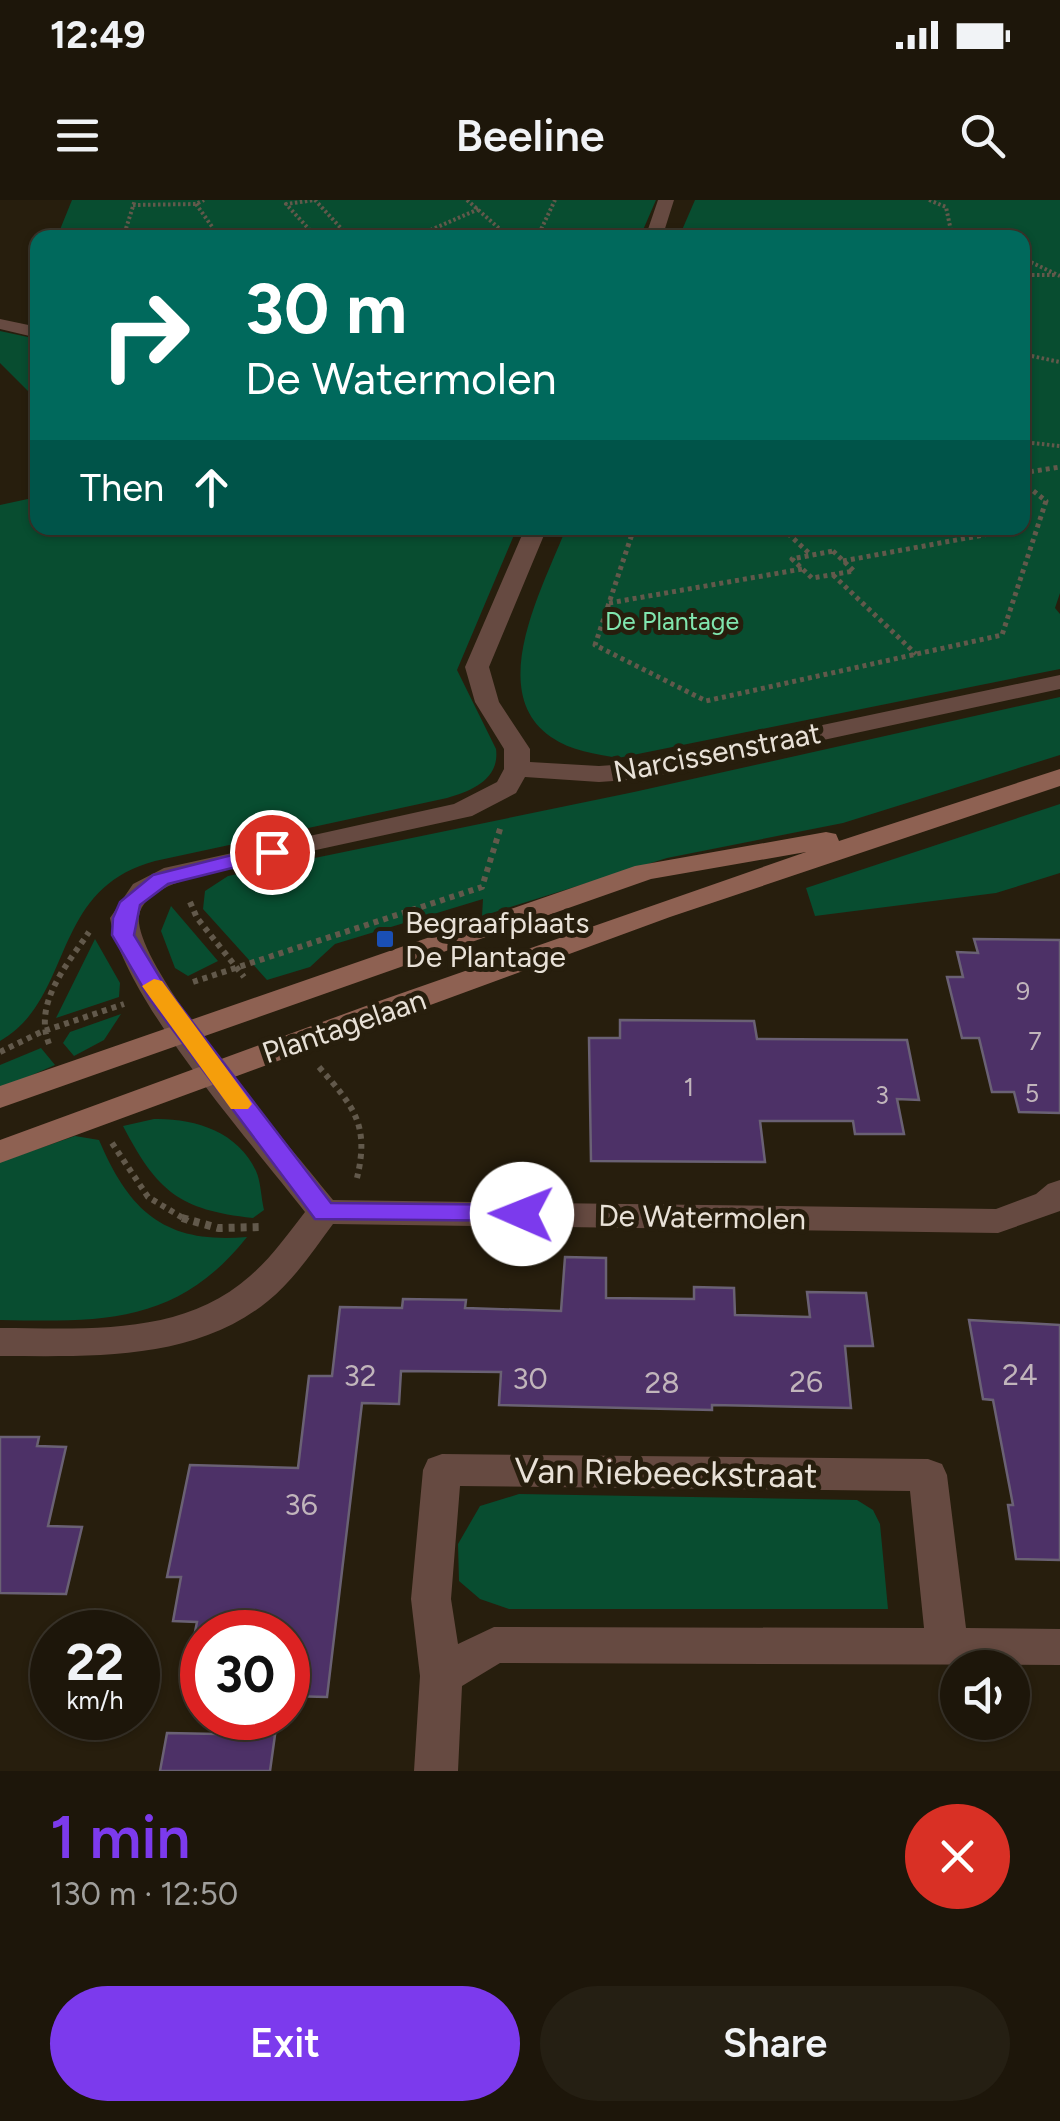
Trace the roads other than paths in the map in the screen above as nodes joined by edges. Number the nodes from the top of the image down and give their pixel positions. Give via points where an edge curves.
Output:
1 (666, 200) edge
2 (656, 230) edge
3 (0, 324) edge
4 (30, 331) edge
5 (533, 535) edge
6 (1060, 682) edge
7 (529, 770) junction
8 (1060, 777) edge
9 (915, 824) junction
10 (186, 1031) junction
11 (214, 1072) junction
12 (0, 1097) edge
13 (0, 1152) edge
14 (1060, 1192) edge
15 (324, 1212) junction
16 (0, 1342) edge
17 (948, 1644) junction
18 (1060, 1647) edge
19 (442, 1676) junction
20 (436, 1771) edge

1 - 2 street
3 - 4 street
5 - 7 street via 478,667 487,702
6 - 7 street, Narcissenstraat via 642,771
7 - 10 street via 462,810 189,870 131,902 123,935
8 - 9 main road, Plantagelaan
9 - 10 main road, Plantagelaan via 645,872
9 - 11 main road, Plantagelaan
10 - 11 street
10 - 12 main road, Plantagelaan
11 - 13 main road, Plantagelaan
11 - 15 street
14 - 15 street, De Watermolen via 1048,1204 998,1221
15 - 16 street via 254,1294 182,1330 130,1341
17 - 18 street
17 - 19 street via 494,1644
17 - 19 street, Van Riebeeckstraat via 928,1476 442,1470 431,1600
19 - 20 street, Van Riebeeckstraat

